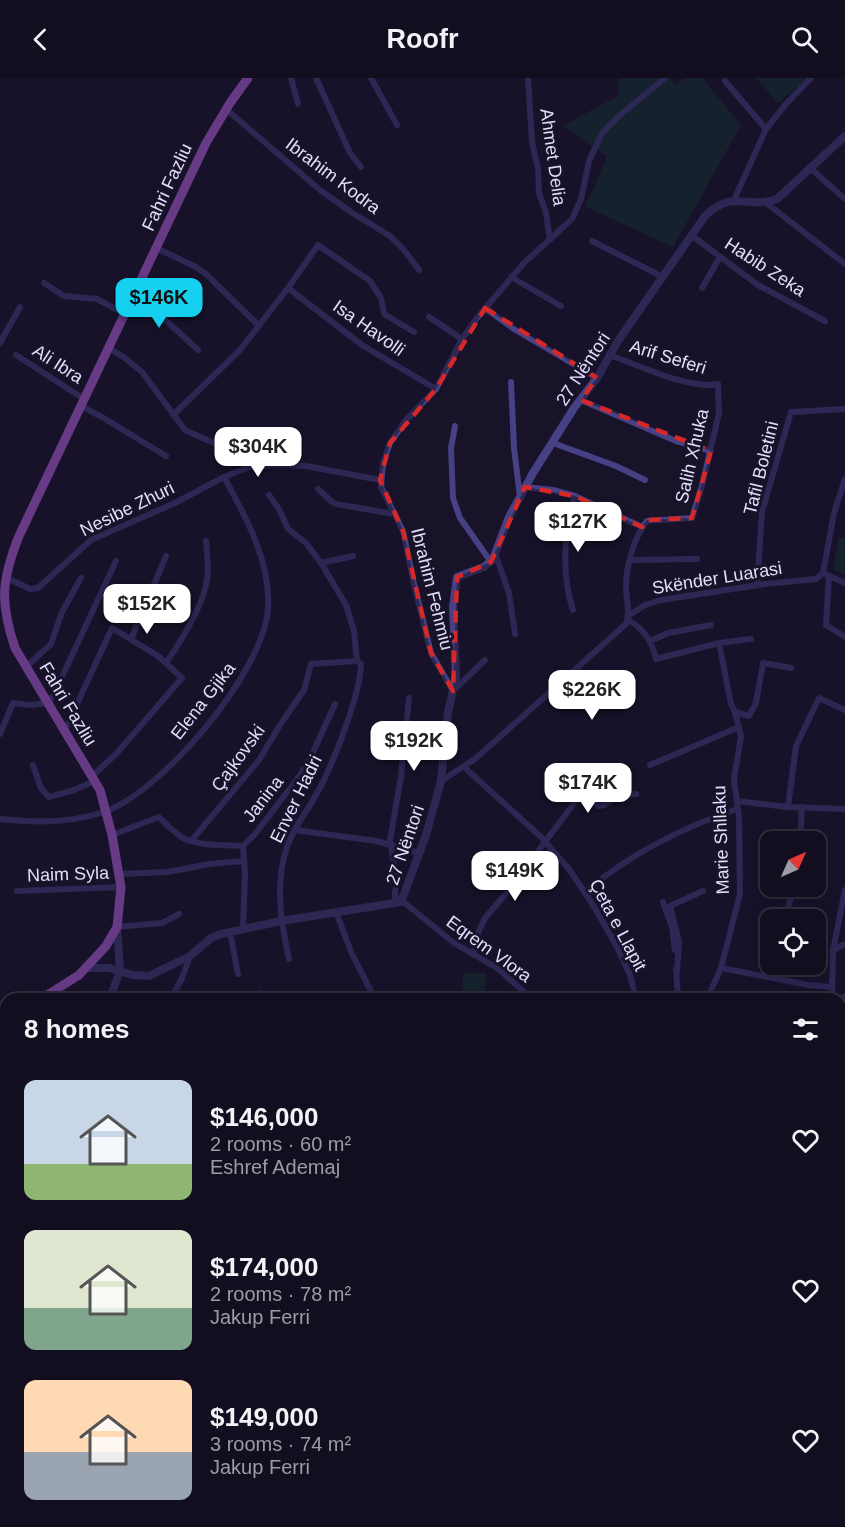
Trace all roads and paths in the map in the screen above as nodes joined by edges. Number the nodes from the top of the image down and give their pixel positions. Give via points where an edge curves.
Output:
1 (248, 78) edge
2 (316, 78) edge
3 (371, 78) edge
4 (528, 78) edge
5 (665, 78) edge
6 (811, 78) edge
7 (293, 79) edge
8 (725, 81) dead end
9 (298, 104) dead end
10 (226, 109) junction
11 (397, 124) dead end
12 (766, 129) junction
13 (845, 136) edge
14 (361, 167) dead end
15 (809, 167) junction
16 (845, 199) edge
17 (734, 200) junction
18 (765, 202) junction
19 (691, 235) junction
20 (550, 240) junction
21 (592, 241) dead end
22 (156, 248) junction
23 (720, 258) junction
24 (845, 264) edge
25 (419, 270) dead end
26 (511, 277) junction
27 (663, 277) junction
28 (44, 284) dead end
29 (288, 288) junction
30 (702, 288) dead end
31 (135, 292) junction
32 (561, 306) dead end
33 (20, 307) dead end
34 (485, 308) junction
35 (125, 314) junction
36 (429, 317) dead end
37 (825, 321) dead end
38 (259, 326) junction
39 (414, 332) dead end
40 (462, 339) junction
41 (0, 343) edge
42 (109, 348) junction
43 (198, 350) dead end
44 (16, 355) dead end
45 (610, 355) junction
46 (597, 378) junction
47 (511, 382) dead end
48 (718, 384) joint
49 (436, 389) junction
50 (581, 400) junction
51 (83, 403) junction
52 (845, 409) edge
53 (173, 415) junction
54 (455, 426) dead end
55 (554, 443) junction
56 (711, 451) junction
57 (166, 456) dead end
58 (249, 467) junction
59 (224, 477) junction
60 (845, 479) edge
61 (380, 480) junction
62 (645, 480) dead end
63 (525, 487) junction
64 (318, 489) dead end
65 (269, 495) dead end
66 (575, 496) junction
67 (520, 497) junction
68 (394, 514) junction
69 (642, 528) junction
70 (206, 541) dead end
71 (495, 554) junction
72 (166, 556) dead end
73 (353, 556) dead end
74 (697, 559) dead end
75 (630, 560) junction
76 (116, 561) dead end
77 (491, 562) junction
78 (321, 563) junction
79 (826, 575) junction
80 (5, 577) junction
81 (81, 578) dead end
82 (845, 583) edge
83 (757, 585) junction
84 (1, 610) edge
85 (573, 610) dead end
86 (628, 618) junction
87 (711, 626) dead end
88 (515, 634) dead end
89 (845, 637) edge
90 (131, 639) junction
91 (751, 639) dead end
92 (650, 641) junction
93 (719, 643) junction
94 (485, 660) dead end
95 (357, 661) junction
96 (166, 663) junction
97 (26, 667) junction
98 (791, 668) dead end
99 (569, 675) junction
100 (626, 684) dead end
101 (453, 691) junction
102 (409, 698) dead end
103 (48, 703) junction
104 (335, 704) dead end
105 (845, 710) edge
106 (735, 712) junction
107 (739, 727) junction
108 (64, 730) junction
109 (0, 734) edge
110 (33, 765) dead end
111 (650, 765) dead end
112 (464, 767) junction
113 (94, 779) junction
114 (441, 780) junction
115 (587, 787) dead end
116 (581, 794) junction
117 (636, 794) dead end
118 (737, 801) junction
119 (788, 807) junction
120 (802, 807) junction
121 (737, 809) junction
122 (845, 809) edge
123 (106, 811) junction
124 (0, 819) edge
125 (295, 830) junction
126 (801, 831) edge
127 (112, 835) junction
128 (192, 840) junction
129 (546, 842) junction
130 (243, 846) junction
131 (391, 846) junction
132 (419, 854) junction
133 (243, 861) junction
134 (119, 874) junction
135 (121, 887) junction
136 (845, 890) edge
137 (17, 891) dead end
138 (703, 891) dead end
139 (585, 892) junction
140 (398, 902) junction
141 (663, 902) dead end
142 (843, 907) edge
143 (336, 912) junction
144 (179, 914) dead end
145 (281, 921) junction
146 (117, 927) junction
147 (243, 929) junction
148 (230, 932) junction
149 (845, 944) edge
150 (833, 950) junction
151 (473, 955) junction
152 (190, 956) junction
153 (288, 958) dead end
154 (87, 968) junction
155 (720, 968) junction
156 (120, 970) junction
157 (677, 971) junction
158 (238, 974) dead end
159 (831, 987) junction
160 (50, 993) edge
161 (112, 993) edge
162 (174, 993) edge
163 (372, 993) edge
164 (525, 993) edge
165 (634, 993) edge
166 (678, 993) edge
167 (710, 993) edge
168 (832, 993) edge
169 (0, 1527) edge
170 (5, 1527) edge

1 - 10 main road, Fahri Fazliu
2 - 14 street via 350,153
3 - 11 street
4 - 20 street, Ahmet Delia via 532,142
5 - 20 street via 602,134 589,161 577,209
6 - 12 street
7 - 9 street
8 - 12 street
10 - 22 main road, Fahri Fazliu
10 - 25 street, Ibrahim Kodra via 320,190 390,236
12 - 17 street
13 - 15 street
15 - 16 street
15 - 18 street via 781,196
17 - 18 street
17 - 19 street, 27 Nëntori via 714,208
18 - 24 street
19 - 23 street, Habib Zeka
19 - 27 street, 27 Nëntori
20 - 26 street
21 - 27 street
22 - 31 main road, Fahri Fazliu
22 - 38 street via 206,274
23 - 30 street
23 - 37 street, Habib Zeka via 774,295
26 - 32 street
26 - 34 street
27 - 45 street, 27 Nëntori
28 - 35 street via 64,296 97,299
29 - 38 street
29 - 39 street via 318,245 370,281 381,298 384,314
29 - 49 street, Isa Havolli via 362,345
31 - 35 main road, Fahri Fazliu
31 - 43 street
33 - 41 street
34 - 40 street
34 - 46 street
35 - 42 main road, Fahri Fazliu
36 - 40 street
38 - 53 street via 221,370
40 - 49 street
42 - 51 main road, Fahri Fazliu
42 - 53 street via 142,372
44 - 51 street, Ali Ibra
45 - 46 street, 27 Nëntori
45 - 48 street, Arif Seferi via 671,378 709,386
46 - 50 street, 27 Nëntori
47 - 67 street
48 - 56 street, Salih Xhuka via 719,413
49 - 61 street via 390,443
50 - 55 street, 27 Nëntori
50 - 56 street via 676,441
51 - 57 street
51 - 80 main road, Fahri Fazliu via 19,536
52 - 83 street, Tafil Boletini via 791,412 762,512
53 - 58 street via 185,430 218,445
54 - 77 street via 450,456 453,498 460,518
55 - 62 street
55 - 63 street, 27 Nëntori
56 - 69 street, Salih Xhuka via 692,518 647,520
58 - 59 street, Nesibe Zhuri
58 - 61 street, Nesibe Zhuri via 306,466
59 - 80 street, Nesibe Zhuri via 91,540 38,588 30,589
59 - 123 street, Elena Gjika via 249,522 263,568 268,601 261,639 240,681 169,768
60 - 79 street via 834,513
61 - 68 street, Ibrahim Fehmiu
63 - 66 street
63 - 67 street, 27 Nëntori
64 - 68 street via 336,504
65 - 78 street, Enver Hadri via 288,529 303,539
66 - 69 street
66 - 85 street via 566,562
67 - 71 street, 27 Nëntori
68 - 101 street, Ibrahim Fehmiu via 403,531 431,653
69 - 75 street
70 - 96 street via 206,586 190,624
71 - 77 street, 27 Nëntori
71 - 88 street via 509,593
72 - 90 street
73 - 78 street
74 - 75 street
75 - 86 street via 626,585
76 - 103 street
77 - 101 street, 27 Nëntori via 457,577
78 - 95 street, Enver Hadri via 351,618
79 - 82 street
79 - 83 street, Skënder Luarasi
79 - 89 street via 826,625
80 - 84 main road, Fahri Fazliu
81 - 97 street via 62,612 51,644
83 - 86 street, Skënder Luarasi via 651,603
84 - 97 main road, Fahri Fazliu
86 - 92 street
86 - 99 street, Skënder Luarasi via 617,633
87 - 92 street via 669,633
90 - 96 street
90 - 108 street via 112,628
91 - 93 street
92 - 93 street via 656,659
93 - 106 street, Marie Shllaku
94 - 101 street
95 - 125 street, Enver Hadri via 361,664 357,686 329,769
95 - 128 street, Çajkovski via 311,664 304,690 255,766
96 - 113 street via 182,678
97 - 103 main road, Fahri Fazliu
98 - 106 street via 763,663 754,708 749,716
99 - 100 street via 594,709
99 - 112 street, Skënder Luarasi
101 - 114 street, 27 Nëntori
102 - 131 street
103 - 108 main road, Fahri Fazliu
103 - 109 street via 13,703
104 - 130 street, Janina via 298,778
105 - 119 street via 819,698 796,746
106 - 107 street, Marie Shllaku
107 - 111 street
107 - 118 street, Marie Shllaku via 734,779
108 - 113 main road, Fahri Fazliu
110 - 113 street via 41,788 49,797
112 - 114 street, Skënder Luarasi
112 - 129 street, Çeta e Llapit
113 - 123 main road, Fahri Fazliu
114 - 132 street, 27 Nëntori
115 - 116 street
116 - 117 street via 599,806 617,796
116 - 129 street
118 - 119 street
118 - 121 street, Marie Shllaku
119 - 120 street
120 - 122 street
120 - 126 street
121 - 139 street via 654,844
121 - 155 street, Marie Shllaku via 740,894
123 - 124 street, Elena Gjika via 63,820
123 - 127 main road, Fahri Fazliu
125 - 131 street
125 - 145 street, Enver Hadri via 281,873
127 - 128 street via 159,817 179,835
127 - 134 main road, Fahri Fazliu
128 - 130 street
129 - 139 street, Çeta e Llapit
129 - 151 street via 485,918
130 - 133 street
131 - 132 street
131 - 140 street
132 - 140 street, 27 Nëntori
133 - 134 street via 168,872
133 - 147 street
134 - 135 main road, Fahri Fazliu
135 - 137 street, Naim Syla
135 - 146 main road, Fahri Fazliu
136 - 142 street
138 - 157 street via 670,906 679,942
139 - 165 street, Çeta e Llapit via 624,961
140 - 143 street
140 - 151 street, Eqrem Vlora
141 - 157 street via 672,927
142 - 150 street
143 - 145 street
143 - 163 street
144 - 146 street via 162,923
145 - 147 street
145 - 153 street, Enver Hadri
146 - 154 main road, Fahri Fazliu
146 - 156 street
147 - 148 street
148 - 152 street via 211,938
148 - 158 street
149 - 150 street
150 - 159 street
151 - 164 street, Eqrem Vlora via 497,968
152 - 156 street via 149,976
152 - 162 street
154 - 156 street
154 - 160 main road, Fahri Fazliu
155 - 159 street
155 - 167 street, Marie Shllaku
156 - 161 street
157 - 166 street
159 - 168 street
169 - 170 street

